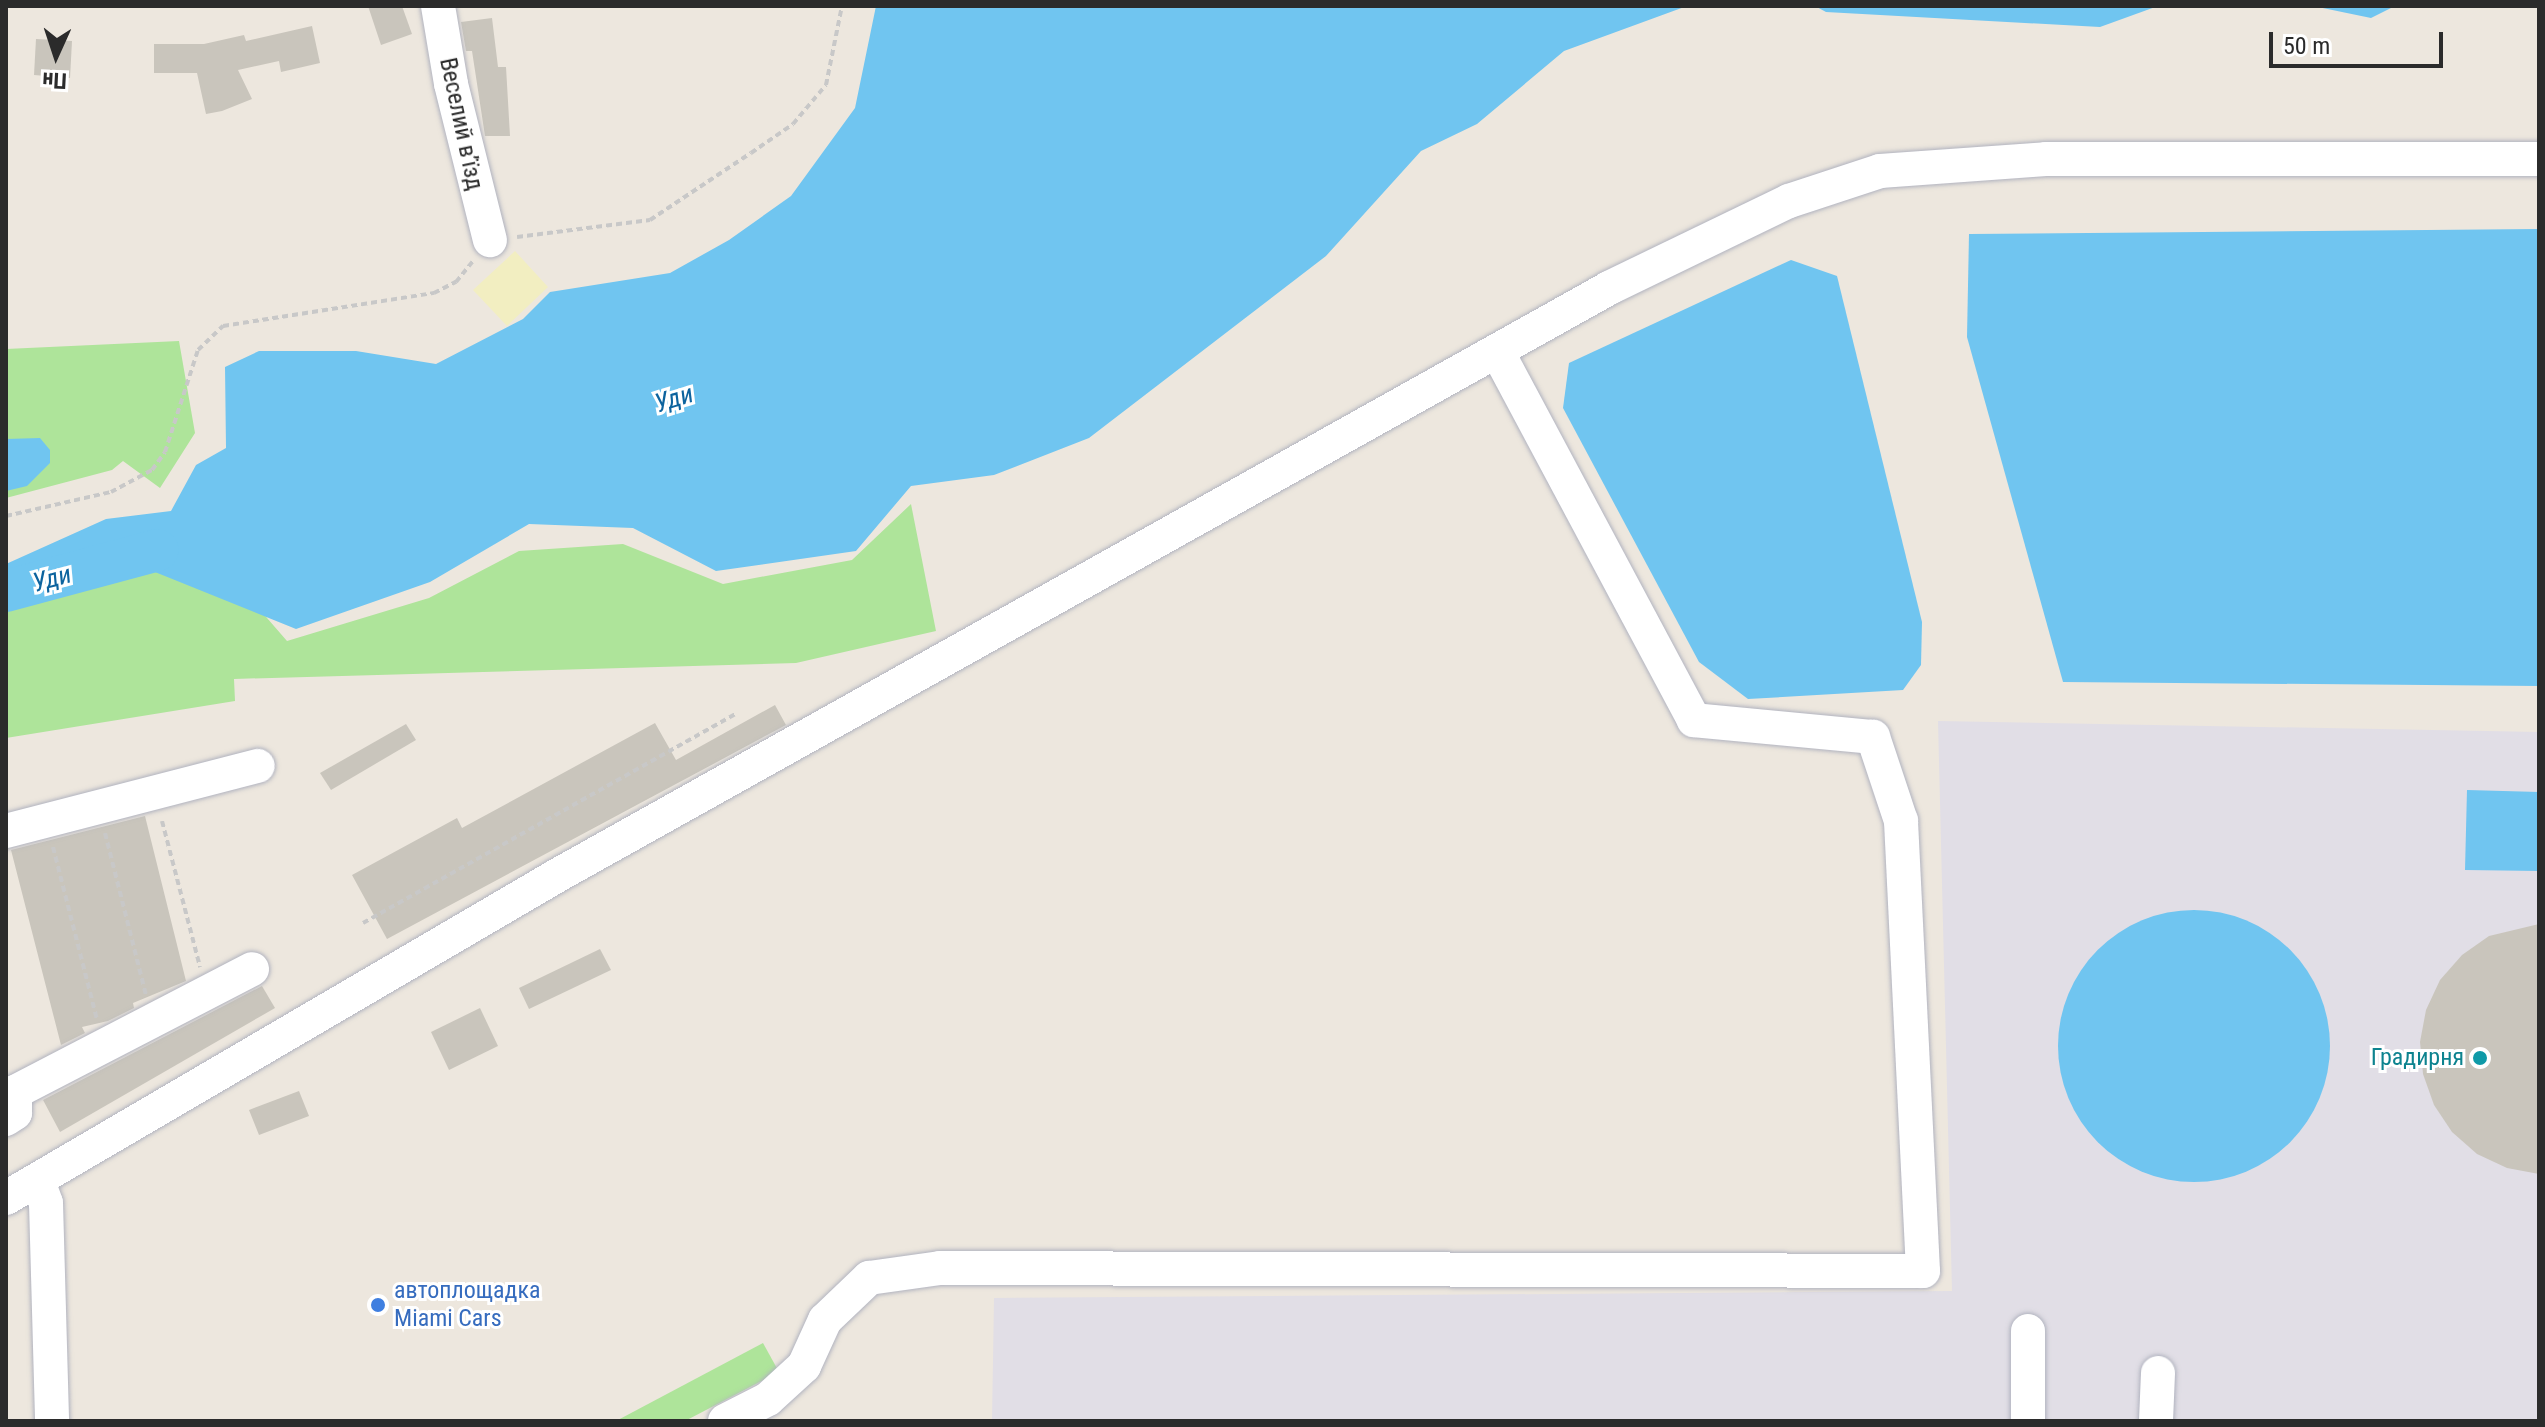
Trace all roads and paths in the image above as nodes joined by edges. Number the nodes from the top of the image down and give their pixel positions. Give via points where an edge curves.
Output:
1 (438, 6) edge
2 (842, 6) edge
3 (2539, 159) edge
4 (490, 240) junction
5 (1497, 351) junction
6 (6, 516) edge
7 (735, 714) dead end
8 (258, 766) dead end
9 (154, 793) junction
10 (99, 807) junction
11 (46, 820) junction
12 (6, 831) edge
13 (363, 923) dead end
14 (252, 969) dead end
15 (207, 992) junction
16 (153, 1020) junction
17 (103, 1046) junction
18 (6, 1119) edge
19 (38, 1181) junction
20 (6, 1198) edge
21 (2028, 1331) dead end
22 (2158, 1373) dead end
23 (52, 1421) edge
24 (725, 1421) edge
25 (2028, 1421) edge
26 (2156, 1421) edge

1 - 4 street, Веселий в’їзд via 451,84
2 - 4 path via 826,85 793,124 703,187 650,220
3 - 5 street via 2046,159 1880,171 1789,201 1609,288
4 - 6 path via 456,282 434,293 223,326 198,350 165,452 152,470 111,492
5 - 19 street via 558,875
5 - 24 street via 1694,720 1873,737 1901,821 1923,1271 940,1268 869,1278 825,1320 804,1366 768,1399
7 - 13 path
8 - 9 street
9 - 10 street
9 - 15 path
10 - 11 street
10 - 16 path
11 - 12 street
11 - 17 path
14 - 15 street
15 - 16 street
16 - 17 street
17 - 18 street via 15,1092 15,1113
19 - 20 street
19 - 23 street via 46,1203
21 - 25 street
22 - 26 street

